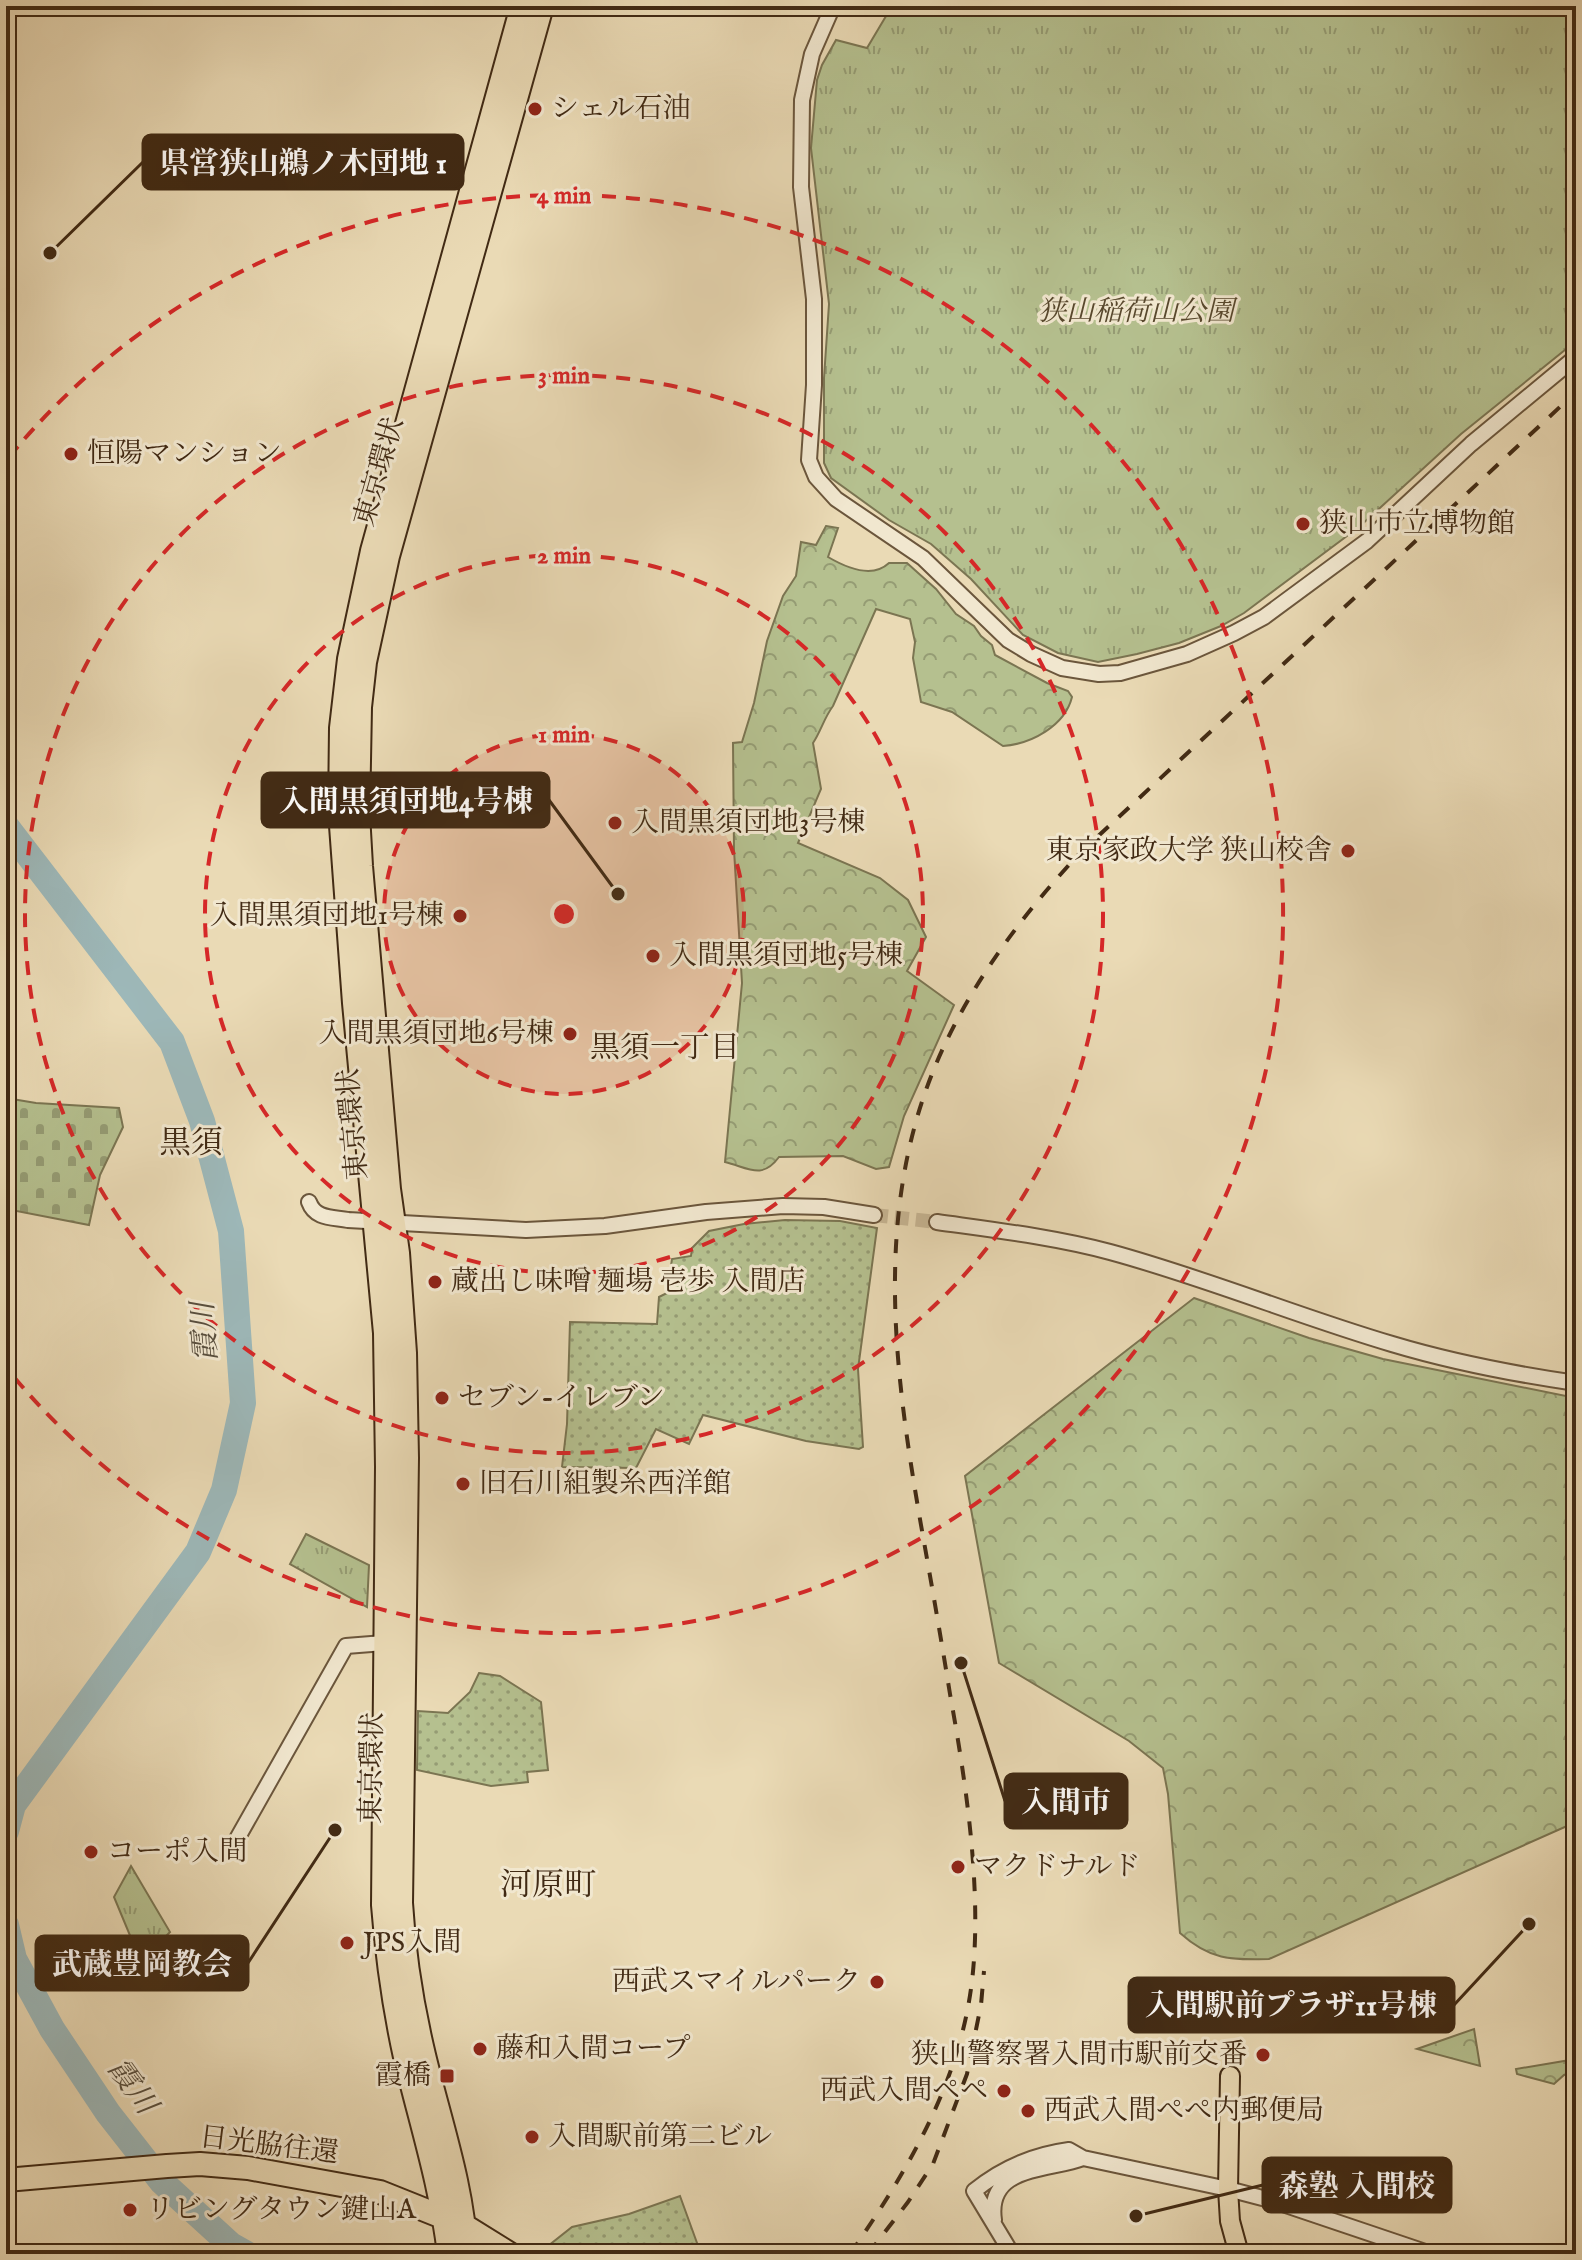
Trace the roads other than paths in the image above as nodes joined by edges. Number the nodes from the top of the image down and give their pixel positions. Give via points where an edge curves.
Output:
1 (522, 6) edge
2 (542, 6) edge
3 (833, 6) edge
4 (1576, 357) edge
5 (309, 1202) dead end
6 (874, 1215) tunnel mouth
7 (384, 1222) junction
8 (937, 1222) tunnel mouth
9 (1576, 1383) edge
10 (384, 1643) junction
11 (237, 1839) dead end
12 (1230, 2076) dead end
13 (1083, 2158) junction
14 (6, 2180) edge
15 (1228, 2189) junction
16 (455, 2222) junction
17 (1000, 2233) junction
18 (449, 2254) edge
19 (466, 2254) edge
20 (510, 2254) edge
21 (1012, 2254) edge
22 (1239, 2254) edge
23 (1431, 2254) edge

1 - 7 highway, 東京環状 via 372,551 342,705 340,812 356,1031
2 - 7 highway, 東京環状 via 388,556 365,662 357,740 358,814
3 - 4 street via 812,54 802,100 801,187 814,299 809,460 836,499 923,558 1008,640 1031,654 1062,668 1120,673 1187,654 1264,617 1367,541 1471,444
5 - 7 street via 319,1215
6 - 7 street via 783,1206 526,1230
7 - 10 highway, 東京環状
7 - 16 highway, 東京環状 via 403,1319 407,1458 403,1944 412,2005 459,2189
8 - 9 street via 1108,1251 1392,1344
10 - 11 street via 346,1646
10 - 16 highway, 東京環状 via 387,1959 406,2058
12 - 15 main road
13 - 15 street
13 - 17 street via 1034,2169 1001,2186 993,2207
13 - 17 street via 1069,2150 1033,2156 974,2191
14 - 16 highway, 日光脇往還 via 200,2164 380,2192
15 - 22 main road
15 - 23 street
16 - 18 highway, 東京環状
16 - 19 highway, 東京環状
16 - 20 highway, 日光脇往還
17 - 21 street

